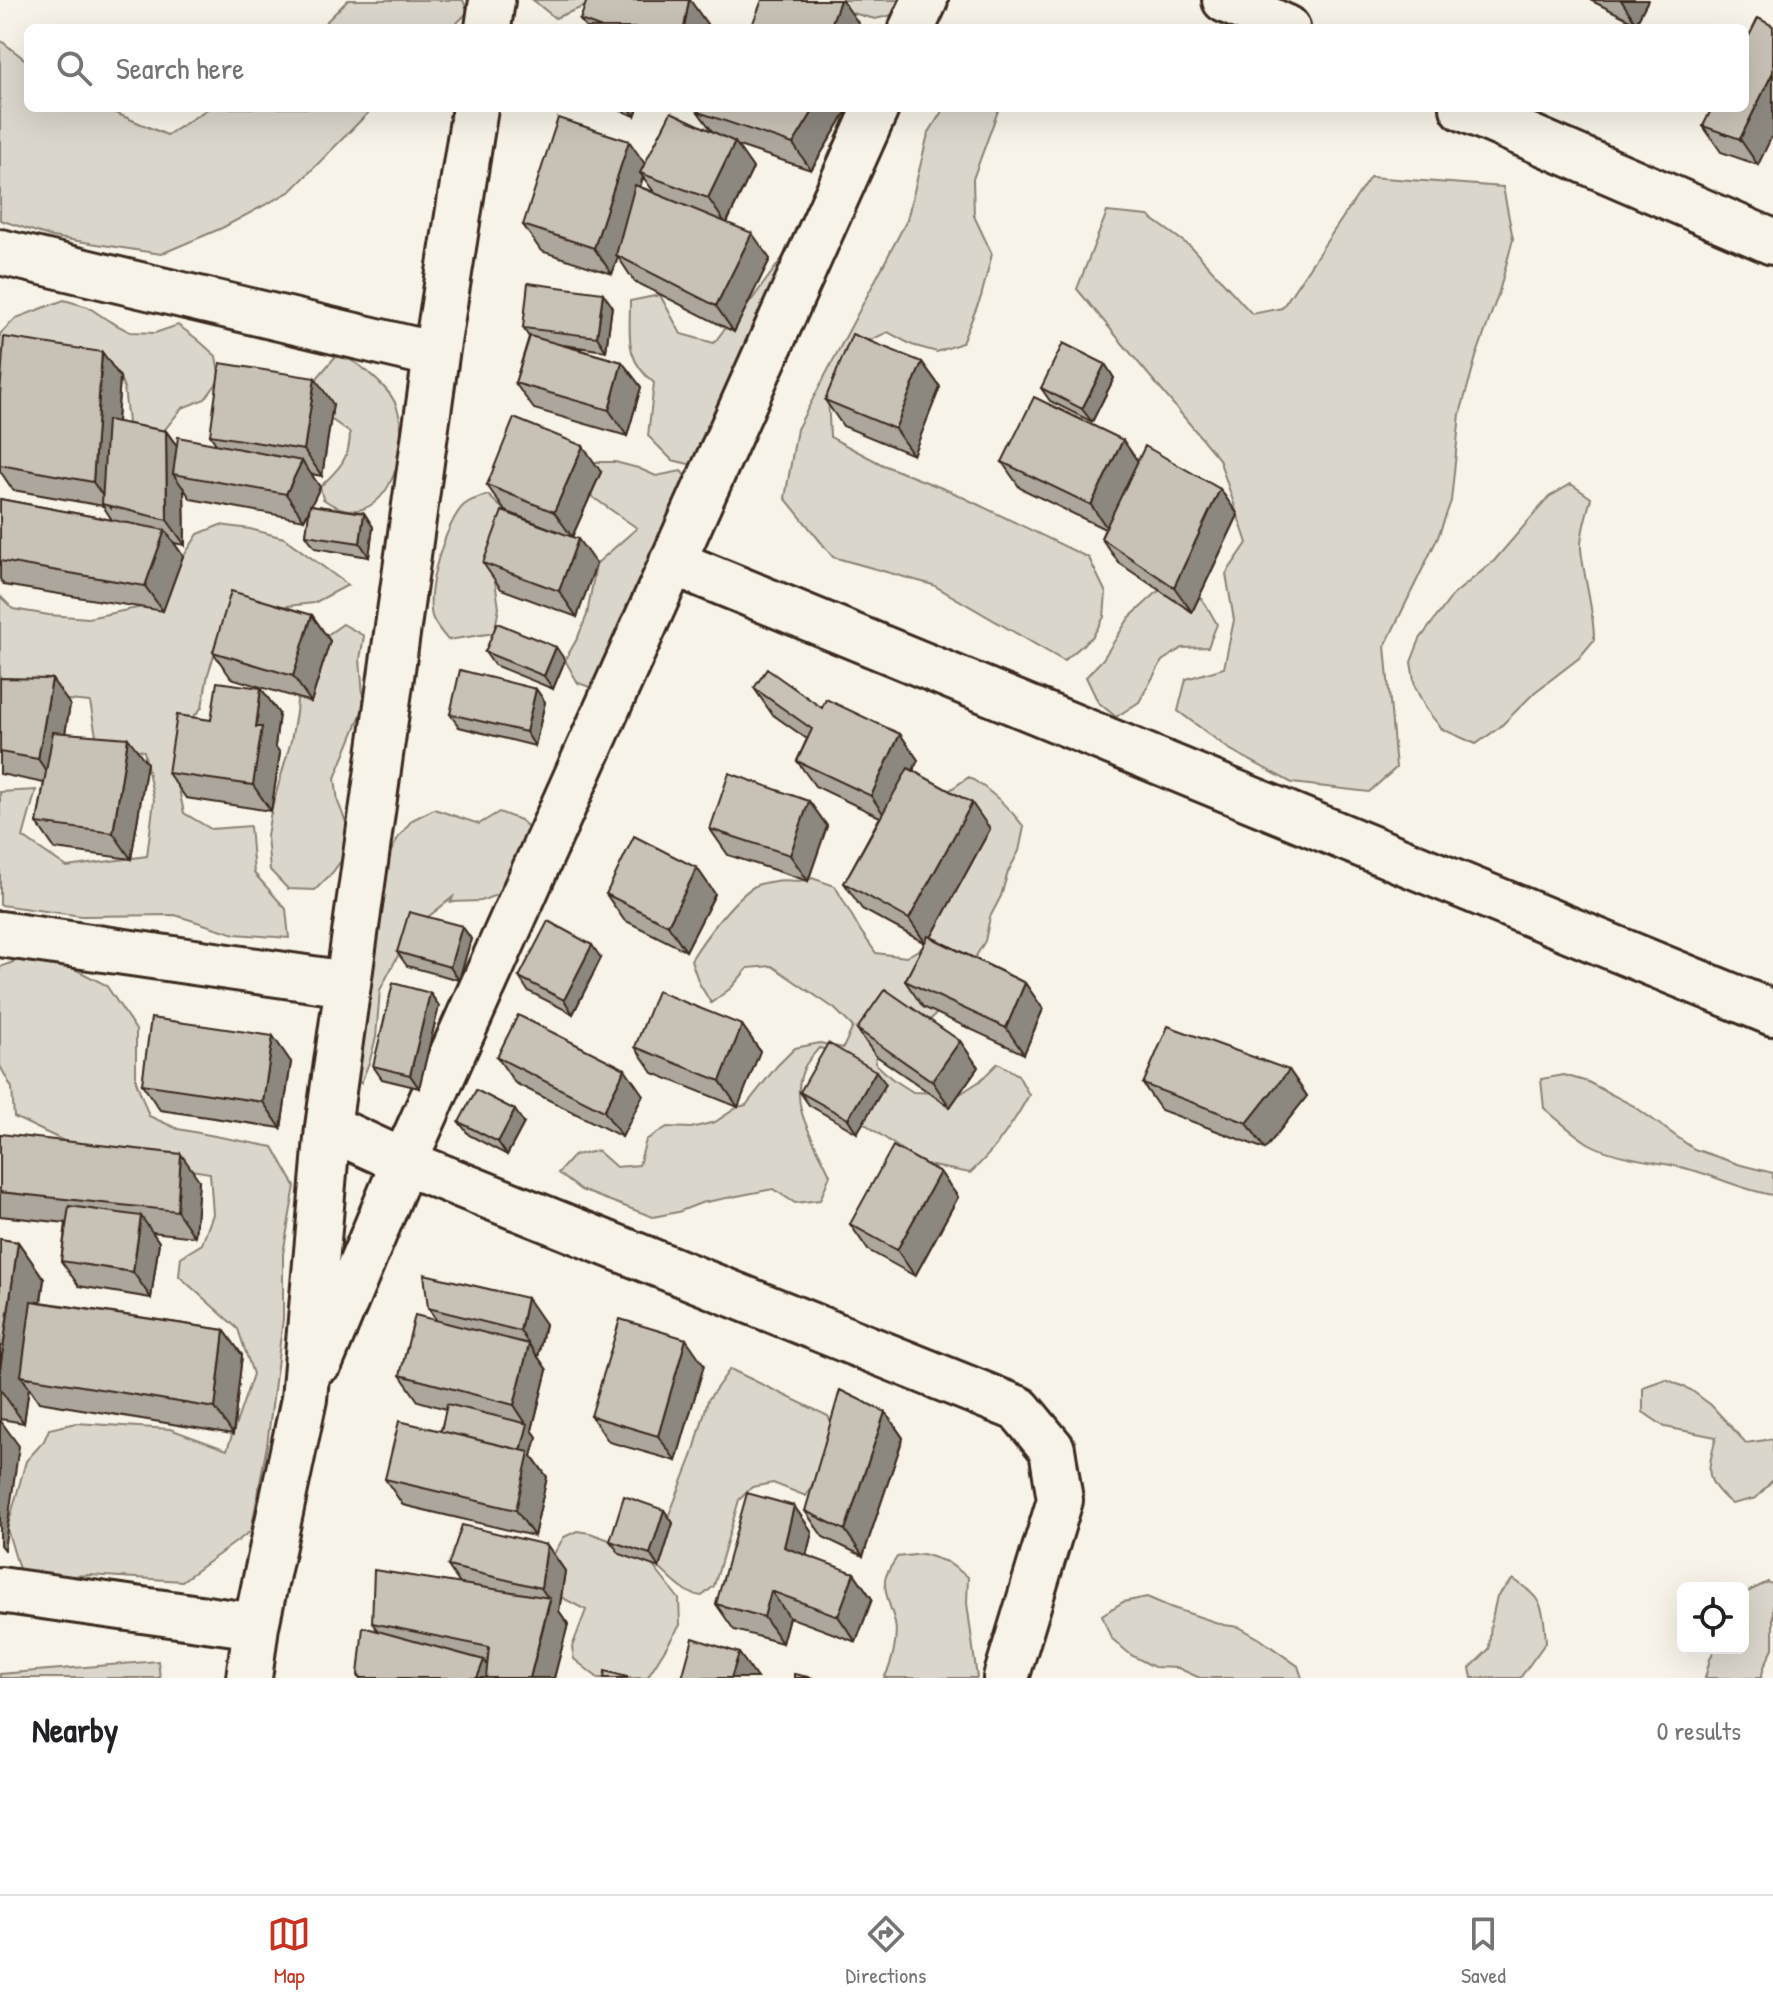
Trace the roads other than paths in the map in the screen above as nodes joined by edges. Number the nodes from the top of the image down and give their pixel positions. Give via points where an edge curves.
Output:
1 (492, 0) edge
2 (925, 0) edge
3 (1225, 0) edge
4 (489, 24) edge
5 (914, 24) edge
6 (1278, 24) edge
7 (474, 112) edge
8 (874, 112) edge
9 (1472, 112) edge
10 (1773, 242) edge
11 (0, 252) edge
12 (436, 355) junction
13 (672, 562) junction
14 (0, 934) edge
15 (347, 984) junction
16 (1773, 1013) edge
17 (328, 1127) junction
18 (404, 1162) junction
19 (304, 1399) junction
20 (0, 1590) edge
21 (256, 1626) junction
22 (249, 1678) edge
23 (1006, 1678) edge

1 - 4 street
2 - 5 street
3 - 6 street
7 - 12 street
8 - 13 street
9 - 10 street
11 - 12 street
12 - 15 street
13 - 16 street
13 - 18 street
14 - 15 street
15 - 17 street
17 - 18 street
17 - 19 street
18 - 19 street
18 - 23 street via 1019,1409 1052,1449 1060,1500
19 - 21 street
20 - 21 street
21 - 22 street

